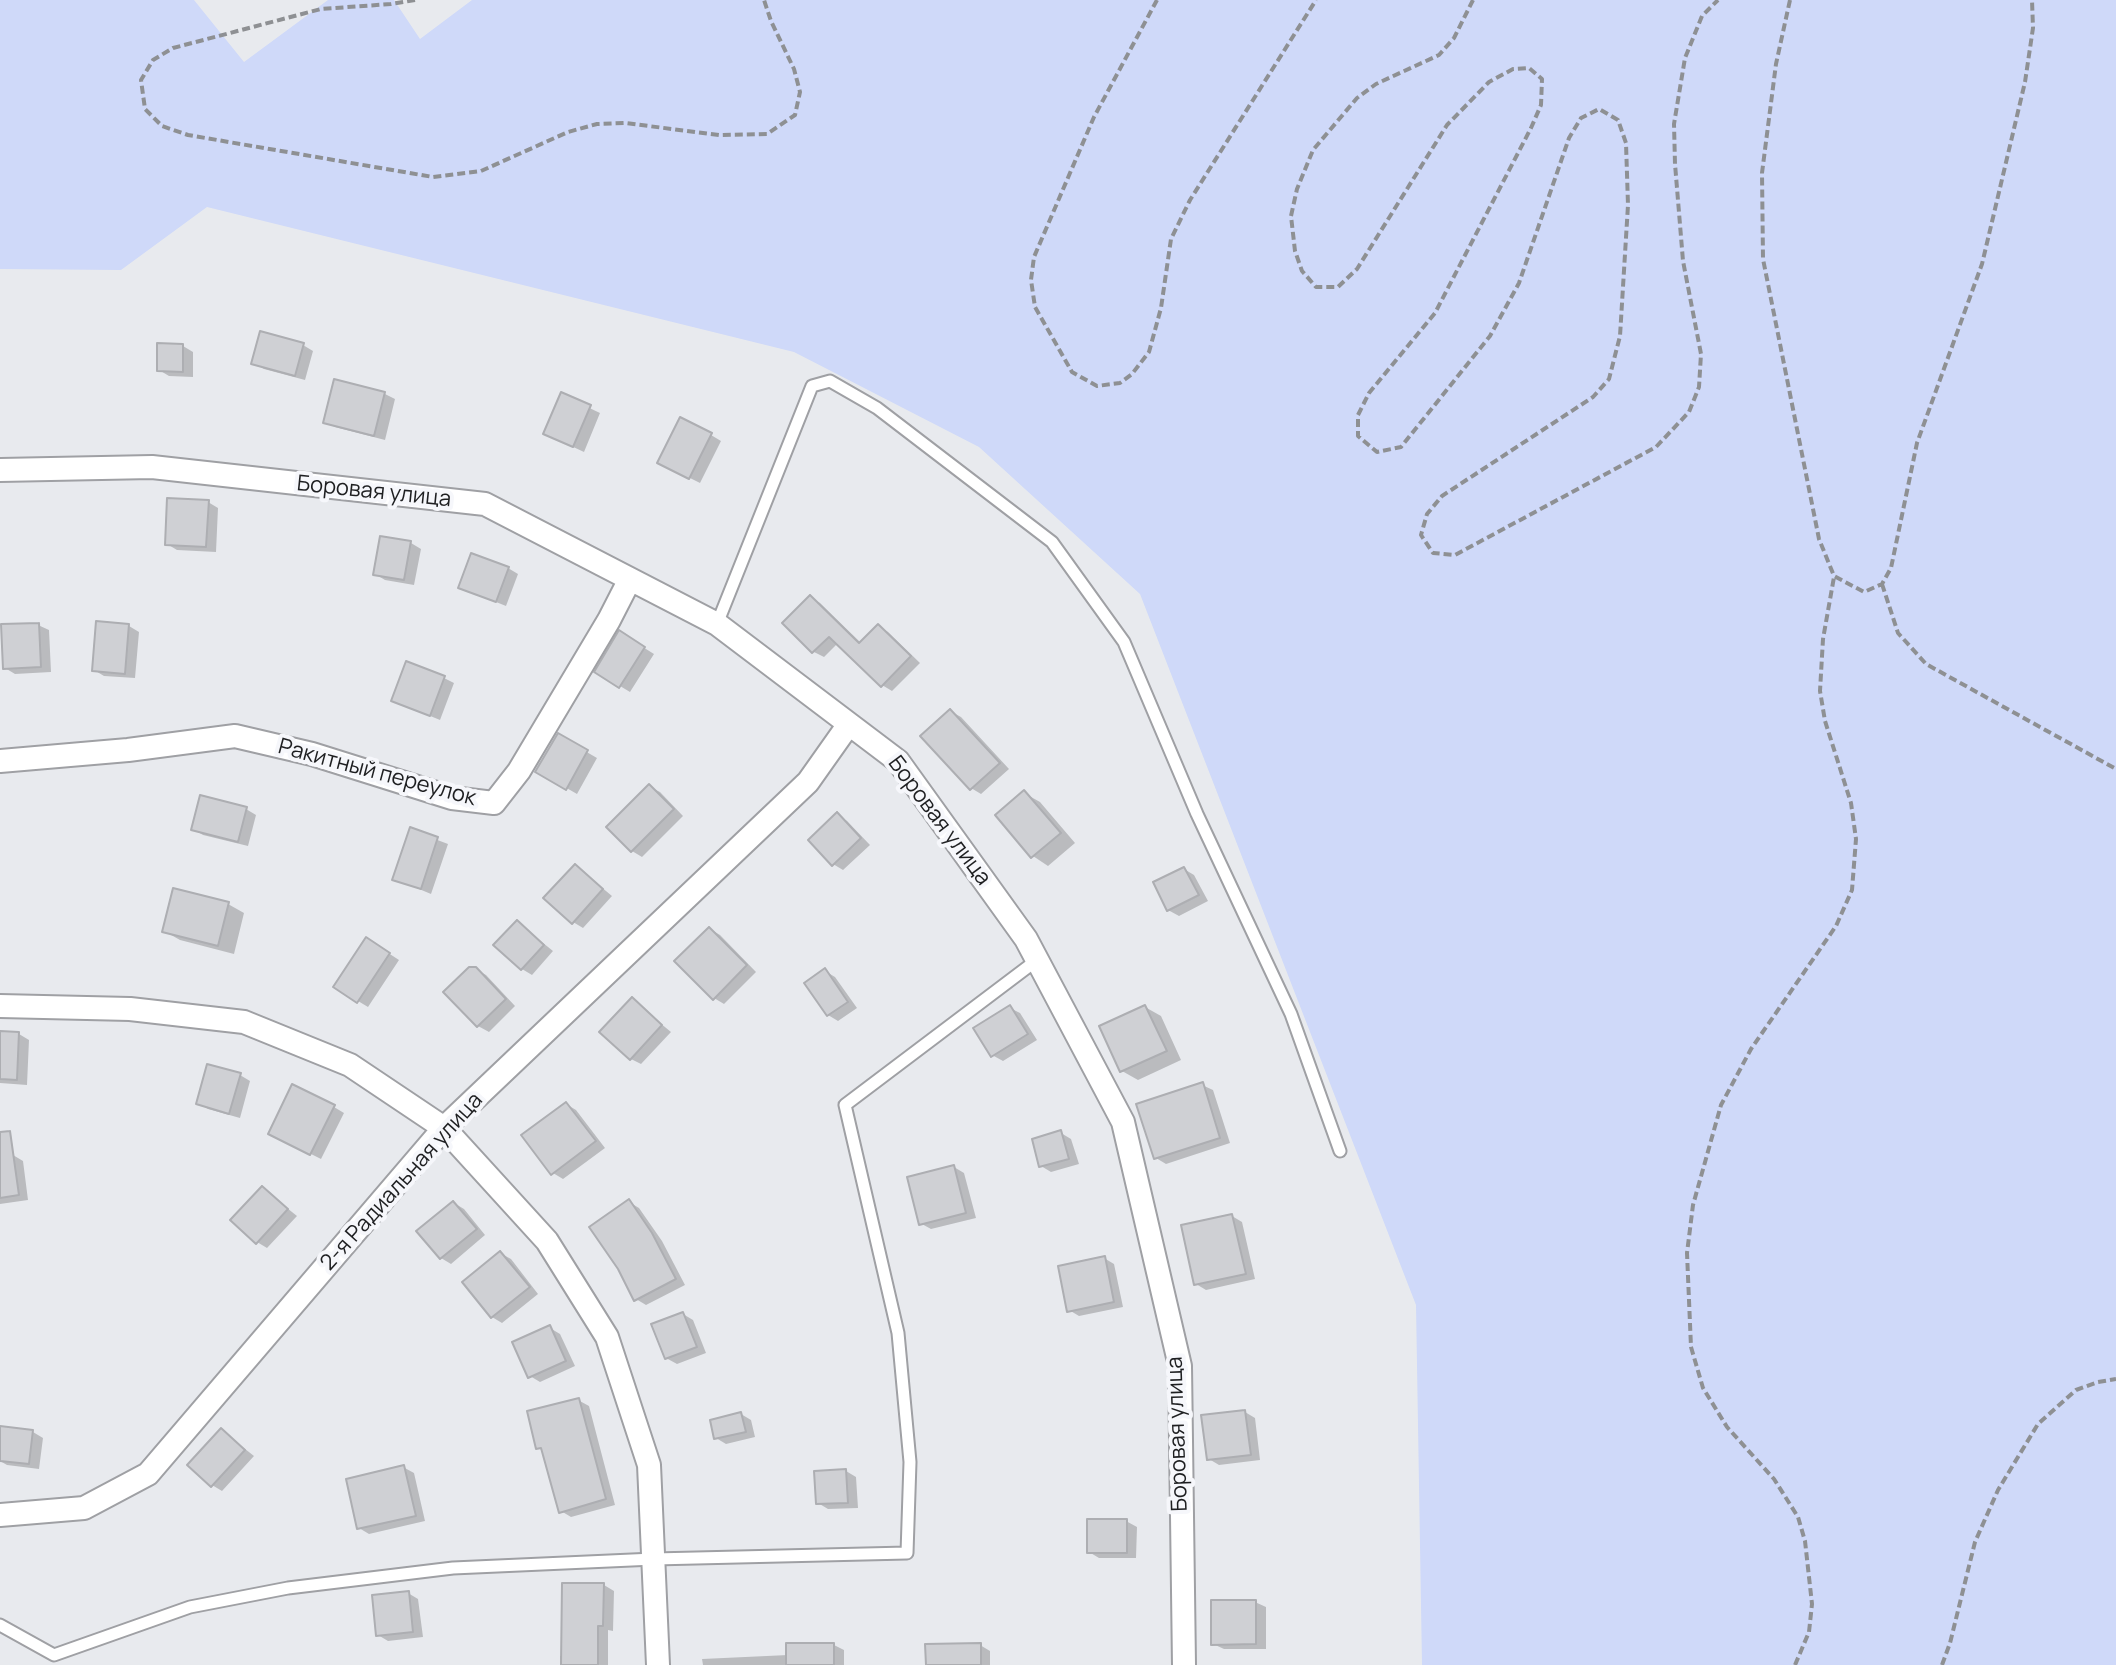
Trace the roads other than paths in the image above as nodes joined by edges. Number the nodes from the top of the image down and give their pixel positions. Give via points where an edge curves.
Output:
1 (0, 470) edge
2 (630, 579) junction
3 (717, 624) junction
4 (849, 724) junction
5 (0, 761) edge
6 (1037, 960) junction
7 (0, 1006) edge
8 (444, 1128) junction
9 (1340, 1151) dead end
10 (0, 1515) edge
11 (654, 1559) junction
12 (0, 1625) edge
13 (658, 1665) edge
14 (1184, 1665) edge

1 - 2 street, Боровая улица via 152,467 485,504
2 - 3 street, Боровая улица
2 - 5 street, Ракитный переулок via 519,771 494,803 452,798 235,736
3 - 4 street, Боровая улица
3 - 9 lane via 812,386 830,381 877,408 1052,542 1124,642 1291,1014
4 - 6 street, Боровая улица via 898,761
4 - 8 street, 2-я Радиальная улица via 808,782
6 - 11 lane via 845,1105 898,1333 910,1462 907,1553
6 - 14 street, Боровая улица via 1123,1122 1180,1366
7 - 8 street via 130,1009 244,1022 350,1065
8 - 10 street, 2-я Радиальная улица via 148,1474 84,1508
8 - 11 street via 547,1241 607,1337 649,1465
11 - 12 lane via 453,1568 288,1588 190,1607 54,1655
11 - 13 street

